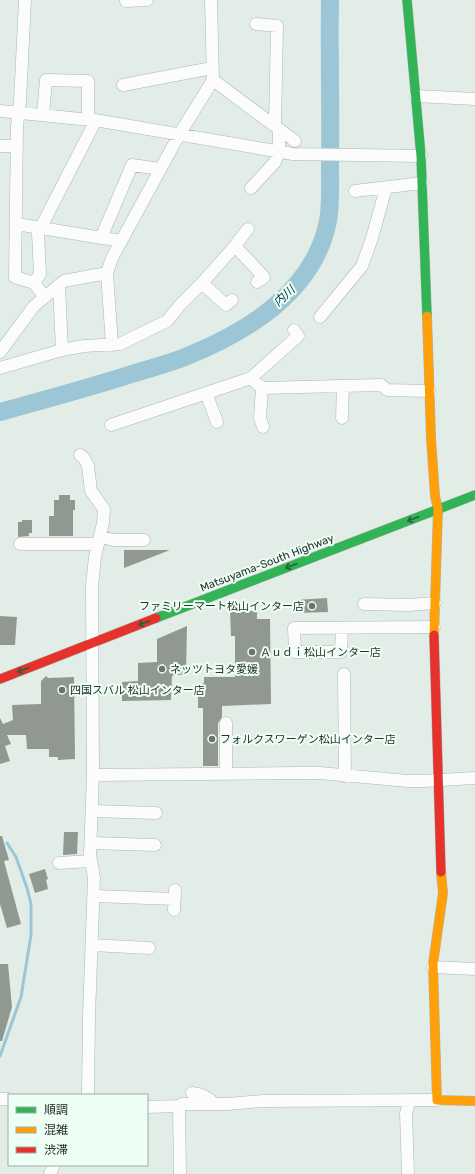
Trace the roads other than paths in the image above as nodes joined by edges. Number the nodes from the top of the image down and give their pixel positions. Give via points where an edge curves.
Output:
1 (25, 0) edge
2 (211, 0) edge
3 (407, 0) edge
4 (256, 24) dead end
5 (212, 68) junction
6 (213, 80) junction
7 (123, 85) dead end
8 (416, 96) junction
9 (475, 99) edge
10 (0, 111) edge
11 (19, 112) junction
12 (43, 115) junction
13 (92, 120) junction
14 (277, 128) junction
15 (179, 135) junction
16 (296, 141) dead end
17 (0, 146) edge
18 (17, 146) junction
19 (279, 152) junction
20 (421, 156) junction
21 (160, 169) junction
22 (422, 183) junction
23 (250, 188) dead end
24 (386, 188) junction
25 (355, 192) dead end
26 (16, 224) junction
27 (41, 228) junction
28 (248, 229) dead end
29 (101, 238) junction
30 (121, 241) junction
31 (235, 246) junction
32 (107, 273) junction
33 (257, 282) dead end
34 (34, 283) junction
35 (202, 283) junction
36 (59, 285) junction
37 (45, 297) junction
38 (232, 300) dead end
39 (320, 317) dead end
40 (294, 330) dead end
41 (112, 345) junction
42 (62, 350) junction
43 (0, 352) edge
44 (0, 368) edge
45 (251, 378) junction
46 (343, 386) junction
47 (262, 388) junction
48 (430, 391) junction
49 (206, 393) junction
50 (342, 418) dead end
51 (217, 422) dead end
52 (111, 425) dead end
53 (264, 427) dead end
54 (80, 455) dead end
55 (475, 495) edge
56 (438, 509) junction
57 (144, 540) dead end
58 (99, 541) junction
59 (20, 544) dead end
60 (435, 603) junction
61 (364, 604) dead end
62 (96, 627) junction
63 (434, 627) junction
64 (342, 628) dead end
65 (80, 633) dead end
66 (93, 643) junction
67 (344, 674) dead end
68 (0, 679) edge
69 (226, 723) dead end
70 (226, 774) junction
71 (93, 775) junction
72 (345, 776) junction
73 (475, 778) edge
74 (438, 781) junction
75 (92, 811) junction
76 (156, 813) dead end
77 (91, 843) junction
78 (155, 845) dead end
79 (90, 861) junction
80 (59, 863) dead end
81 (94, 896) junction
82 (175, 900) dead end
83 (92, 945) junction
84 (149, 948) dead end
85 (433, 967) junction
86 (475, 969) edge
87 (192, 1093) dead end
88 (88, 1094) edge
89 (410, 1100) junction
90 (437, 1100) junction
91 (475, 1101) edge
92 (214, 1104) junction
93 (180, 1106) junction
94 (148, 1107) edge
95 (180, 1174) edge
96 (408, 1174) edge

1 - 11 street
2 - 5 street
3 - 8 main road
4 - 14 street via 277,26
5 - 6 street
5 - 7 street
6 - 14 street
6 - 15 street
8 - 9 street
8 - 20 main road
10 - 11 street
11 - 12 street
11 - 18 street
12 - 13 street
12 - 13 street via 46,80 88,81
13 - 15 street
13 - 27 street
14 - 16 street
14 - 19 street
15 - 19 street
15 - 21 street
17 - 18 street
18 - 26 street
19 - 20 street
19 - 23 street via 275,162
20 - 22 main road
21 - 29 street via 132,165
21 - 30 street
22 - 24 street
22 - 48 main road
24 - 25 street
24 - 39 street via 362,266
26 - 27 street
26 - 34 street via 15,277
27 - 29 street
27 - 34 street via 38,233 40,274
28 - 31 street
29 - 30 street
30 - 32 street
31 - 33 street via 264,276
31 - 35 street
32 - 36 street via 64,281
32 - 41 street
34 - 37 street
35 - 38 street via 226,305
35 - 41 street via 167,322 120,344
36 - 37 street
36 - 42 street
37 - 43 street via 34,306
40 - 45 street via 298,336
41 - 42 street
42 - 44 street
45 - 47 street
45 - 49 street
46 - 47 street
46 - 48 street via 381,385 387,390
46 - 50 street
47 - 53 street via 260,418
48 - 56 main road via 435,496
49 - 51 street
49 - 52 street
54 - 58 street via 88,466 91,491 104,509
55 - 56 main road, Matsuyama-South Highway
56 - 60 main road
56 -> 66 main road, Matsuyama-South Highway
57 - 58 street
58 - 59 street
58 - 62 street via 93,578
60 - 61 street
60 - 63 main road
62 - 65 main road
62 - 66 street
63 - 64 street
63 - 74 main road
66 -> 68 main road, Matsuyama-South Highway
66 - 71 street
67 - 72 street
69 - 70 street
70 - 71 street
70 - 72 street via 297,773
71 - 75 street
72 - 74 street
73 - 74 street
74 - 85 main road via 443,893
75 - 76 street
75 - 77 street
77 - 78 street
77 - 79 street
79 - 80 street
79 - 81 street via 94,878
81 - 82 street
81 - 83 street
83 - 84 street
83 - 88 street
85 - 86 street
85 - 90 main road
87 - 92 street via 207,1097
89 - 90 street
89 - 92 street
89 - 96 street via 406,1113
90 - 91 main road
92 - 93 street
93 - 94 street
93 - 95 street

